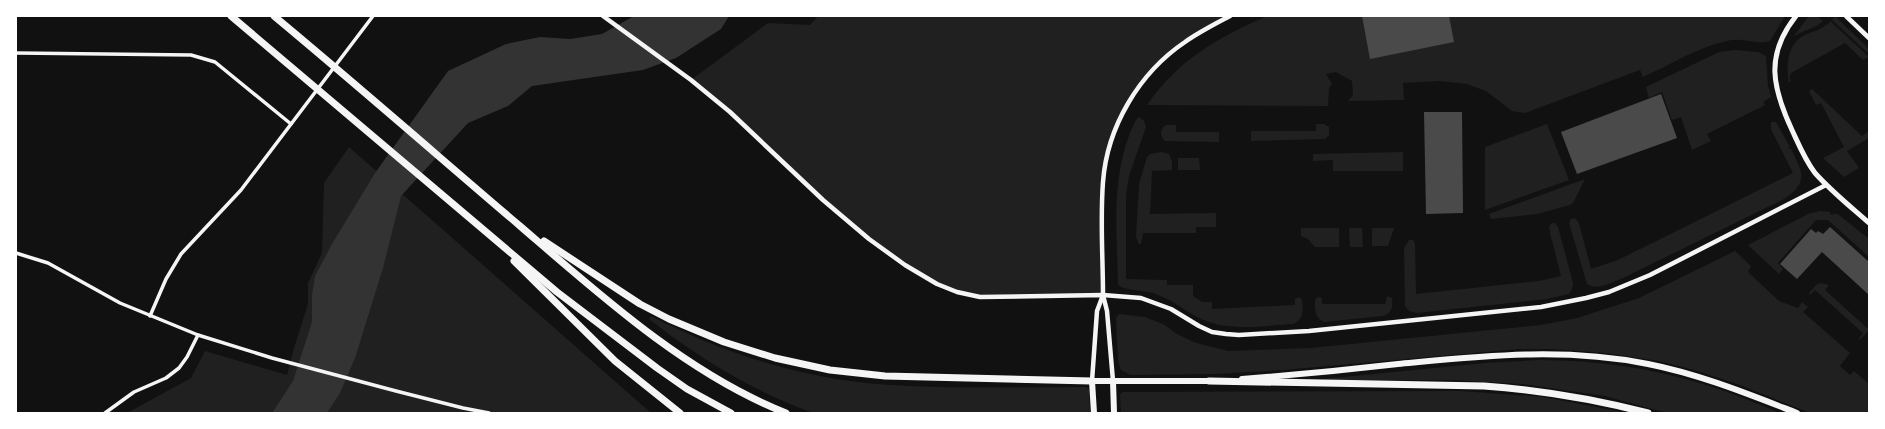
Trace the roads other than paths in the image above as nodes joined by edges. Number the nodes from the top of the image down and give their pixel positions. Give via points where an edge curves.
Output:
1 (226, 16) edge
2 (231, 16) edge
3 (274, 16) edge
4 (280, 16) edge
5 (373, 16) edge
6 (603, 16) edge
7 (1230, 16) edge
8 (1796, 16) edge
9 (1846, 16) edge
10 (1869, 38) edge
11 (306, 43) junction
12 (16, 54) edge
13 (279, 57) junction
14 (291, 124) junction
15 (1826, 185) junction
16 (516, 222) junction
17 (1869, 223) edge
18 (480, 226) junction
19 (16, 253) edge
20 (16, 256) edge
21 (1103, 295) junction
22 (150, 316) junction
23 (198, 335) junction
24 (1092, 381) junction
25 (1113, 381) junction
26 (1209, 381) junction
27 (105, 413) edge
28 (489, 413) edge
29 (680, 413) edge
30 (731, 413) edge
31 (786, 413) edge
32 (1094, 413) edge
33 (1114, 413) edge
34 (1648, 413) edge
35 (1796, 413) edge

1 - 13 highway
2 - 13 highway
3 - 11 highway
4 - 11 highway
5 - 14 street
6 - 21 street via 691,80 730,112 823,200 869,239 937,284 980,297
7 - 21 street via 1184,42 1164,59 1147,76 1122,115 1106,160 1103,183
8 - 15 main road via 1781,37 1777,48 1774,61 1776,87 1780,104 1804,156
9 - 10 street
11 - 16 highway
12 - 14 street via 191,55 203,58 220,66
13 - 18 highway
14 - 22 street via 241,190 181,254 166,279
15 - 17 main road
15 - 21 street via 1650,275 1609,292 1564,304 1317,330 1239,335 1212,332 1164,306 1141,298
16 - 24 highway via 640,304 693,330 750,351 837,371 886,376
16 - 31 highway via 672,350 727,385
18 - 29 highway via 615,361
18 - 30 highway via 557,292 657,368 687,389
19 - 20 street
19 - 22 street via 48,263 120,303
21 - 24 street via 1097,311
21 - 25 street via 1107,311
22 - 23 street
23 - 27 street via 179,368 166,378 134,392
23 - 28 street via 396,392
24 - 25 main road
24 - 32 main road
25 - 26 main road
25 - 33 main road
26 - 34 highway via 1484,386 1595,400
26 - 35 main road via 1488,356 1564,353 1621,359 1676,370 1731,387

